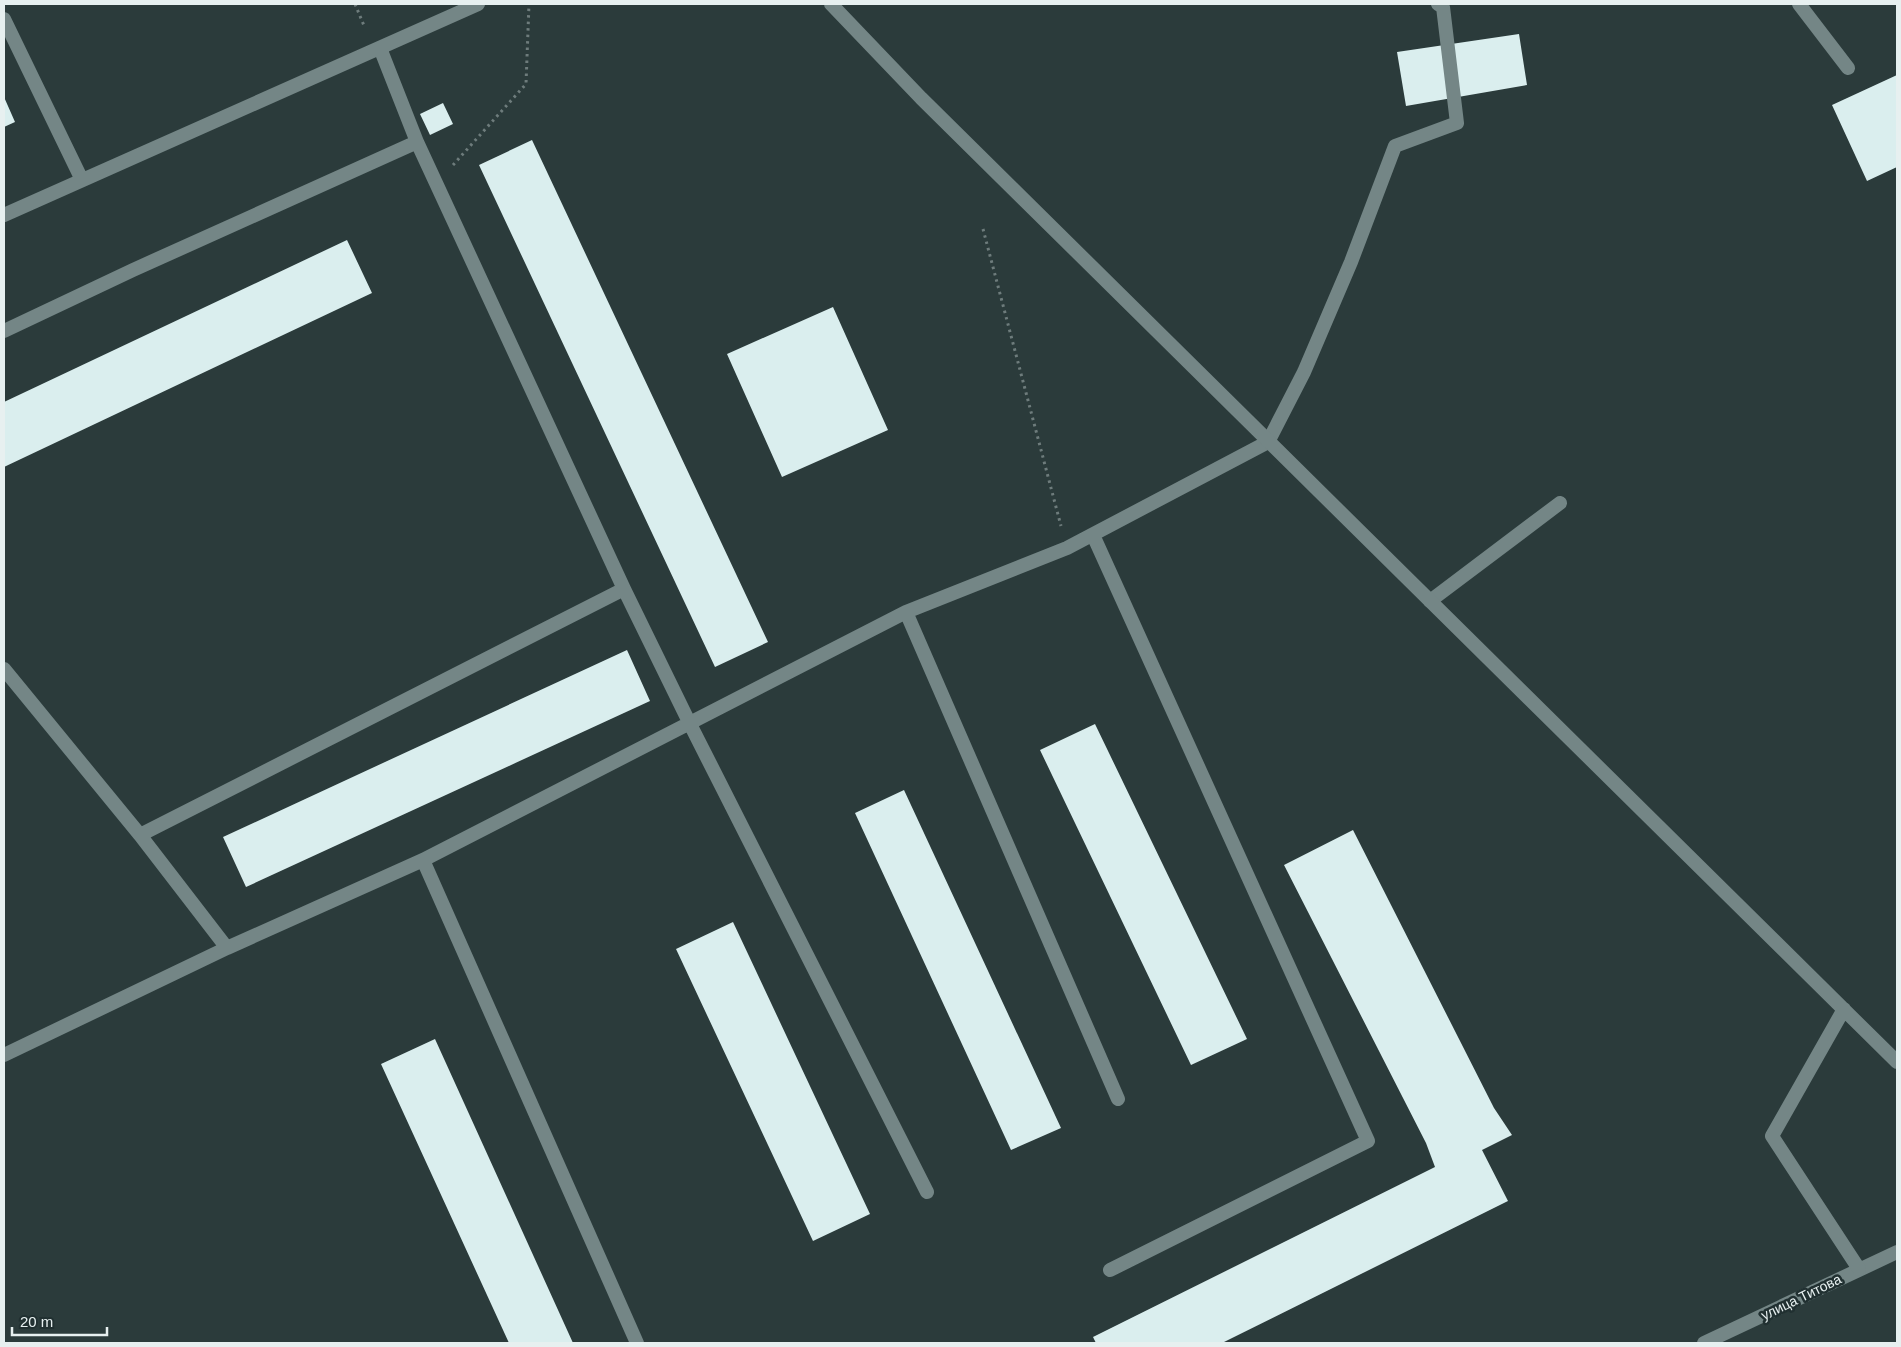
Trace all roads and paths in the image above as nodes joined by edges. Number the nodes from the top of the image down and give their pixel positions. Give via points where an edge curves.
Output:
1 (478, 4) edge
2 (529, 4) edge
3 (831, 4) edge
4 (1438, 4) edge
5 (1799, 4) edge
6 (4, 19) edge
7 (380, 48) junction
8 (1848, 68) dead end
9 (418, 142) junction
10 (82, 180) junction
11 (436, 182) junction
12 (4, 215) edge
13 (983, 230) dead end
14 (4, 331) edge
15 (1268, 442) junction
16 (1560, 503) dead end
17 (1093, 535) junction
18 (1067, 548) junction
19 (624, 589) junction
20 (1430, 601) junction
21 (906, 612) junction
22 (4, 669) edge
23 (690, 724) junction
24 (140, 835) junction
25 (423, 860) junction
26 (226, 948) junction
27 (1844, 1008) junction
28 (4, 1055) edge
29 (1897, 1062) edge
30 (1118, 1099) dead end
31 (927, 1192) dead end
32 (1897, 1252) edge
33 (1859, 1269) junction
34 (1110, 1270) dead end
35 (637, 1343) edge
36 (1704, 1343) edge

1 - 7 street
2 - 11 path via 526,84
3 - 15 street via 921,98
4 - 15 street via 1443,7 1457,123 1395,146 1351,262 1304,372
5 - 8 street
6 - 10 street
7 - 9 street
7 - 10 street
9 - 11 street
9 - 14 street
10 - 12 street
11 - 19 street
13 - 18 path
15 - 17 street
15 - 20 street
16 - 20 street
17 - 18 street
17 - 34 street via 1368,1141
18 - 21 street
19 - 23 street
19 - 24 street
20 - 27 street
21 - 23 street
21 - 30 street
22 - 24 street
23 - 25 street
23 - 31 street
24 - 26 street
25 - 26 street
25 - 35 street
26 - 28 street
27 - 29 street
27 - 33 street via 1772,1136
32 - 33 street, улица Титова
33 - 36 street, улица Титова

